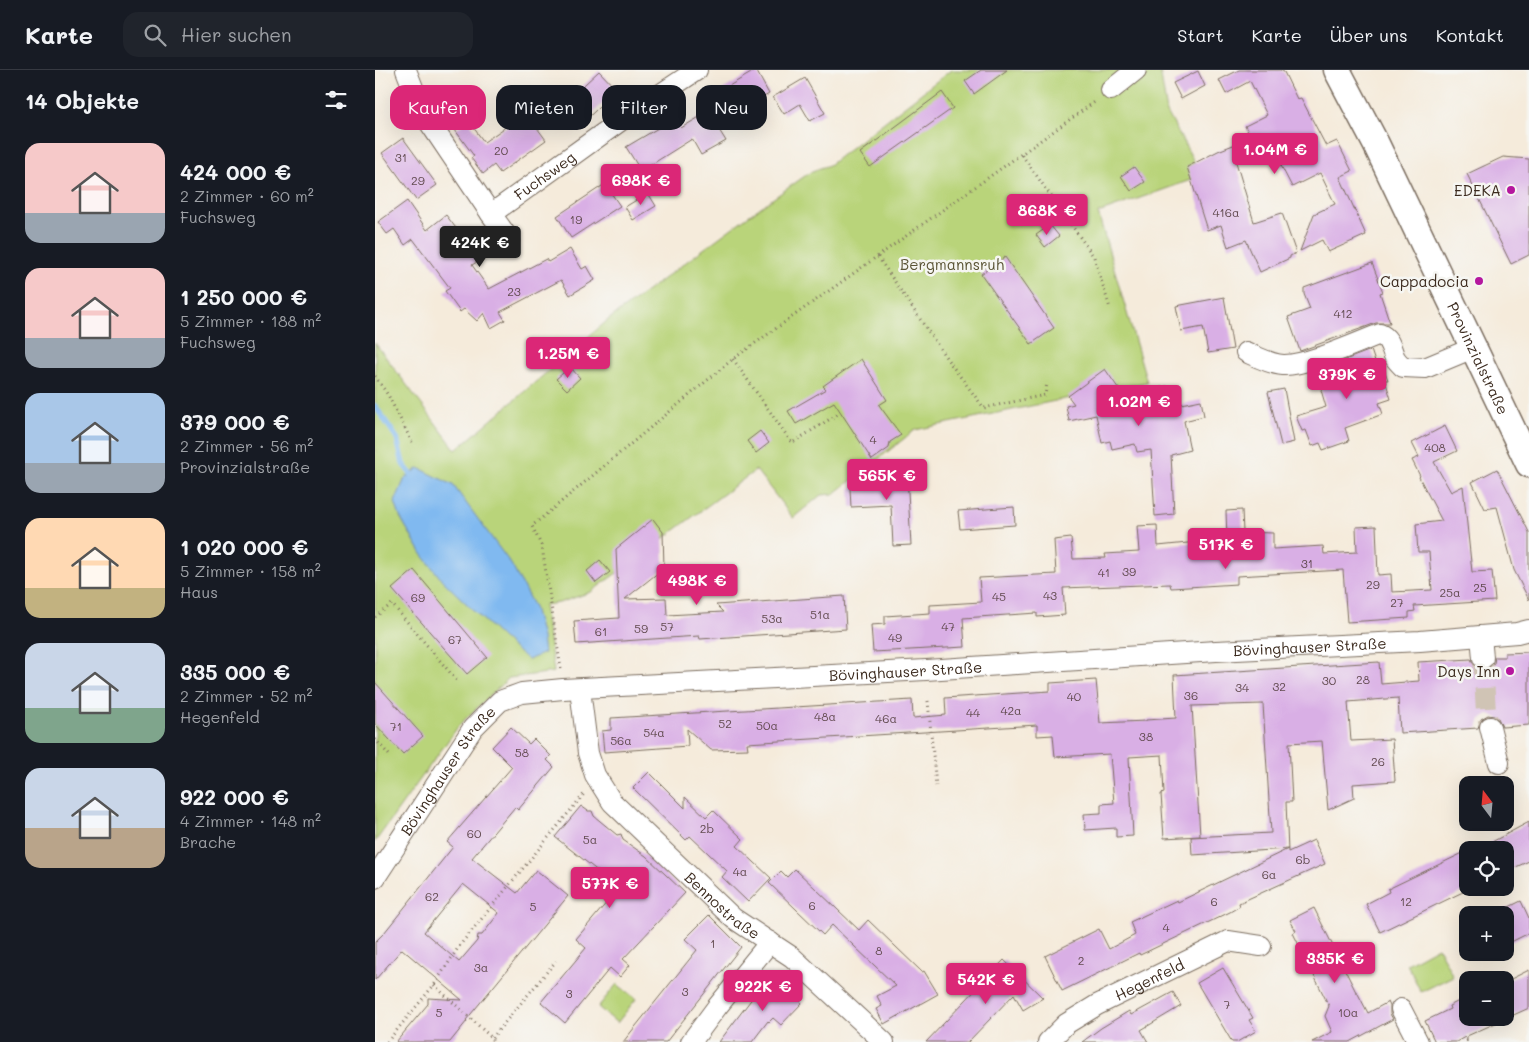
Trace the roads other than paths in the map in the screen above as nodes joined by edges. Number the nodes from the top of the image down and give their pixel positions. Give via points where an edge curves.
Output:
1 (406, 70) edge
2 (697, 70) edge
3 (1136, 70) edge
4 (1337, 70) edge
5 (1111, 90) road end
6 (491, 214) junction
7 (509, 239) dead end
8 (1473, 348) junction
9 (1246, 352) dead end
10 (1529, 464) edge
11 (1529, 630) edge
12 (1481, 636) junction
13 (1483, 658) tunnel mouth
14 (571, 689) junction
15 (1490, 727) tunnel mouth
16 (1499, 763) dead end
17 (375, 878) edge
18 (770, 942) junction
19 (1261, 946) dead end
20 (1401, 1009) dead end
21 (691, 1042) edge
22 (883, 1042) edge
23 (1048, 1042) edge
24 (1418, 1042) edge

1 - 6 street via 423,113
2 - 6 street, Fuchsweg
3 - 5 street
4 - 8 main road, Provinzialstraße
6 - 7 street
8 - 9 street via 1425,368 1403,367 1396,360 1389,341 1380,334 1297,365 1281,365
8 - 10 main road, Provinzialstraße
11 - 12 street, Bövinghauser Straße
12 - 13 street
12 - 14 street, Bövinghauser Straße
14 - 17 street, Bövinghauser Straße via 522,693 499,701 473,728
14 - 18 street, Bennostraße via 581,704 595,775 612,802 733,918
15 - 16 street
18 - 21 street
18 - 22 street, Bennostraße via 792,958
19 - 23 street, Hegenfeld via 1228,941 1097,1005 1066,1024
20 - 24 street

